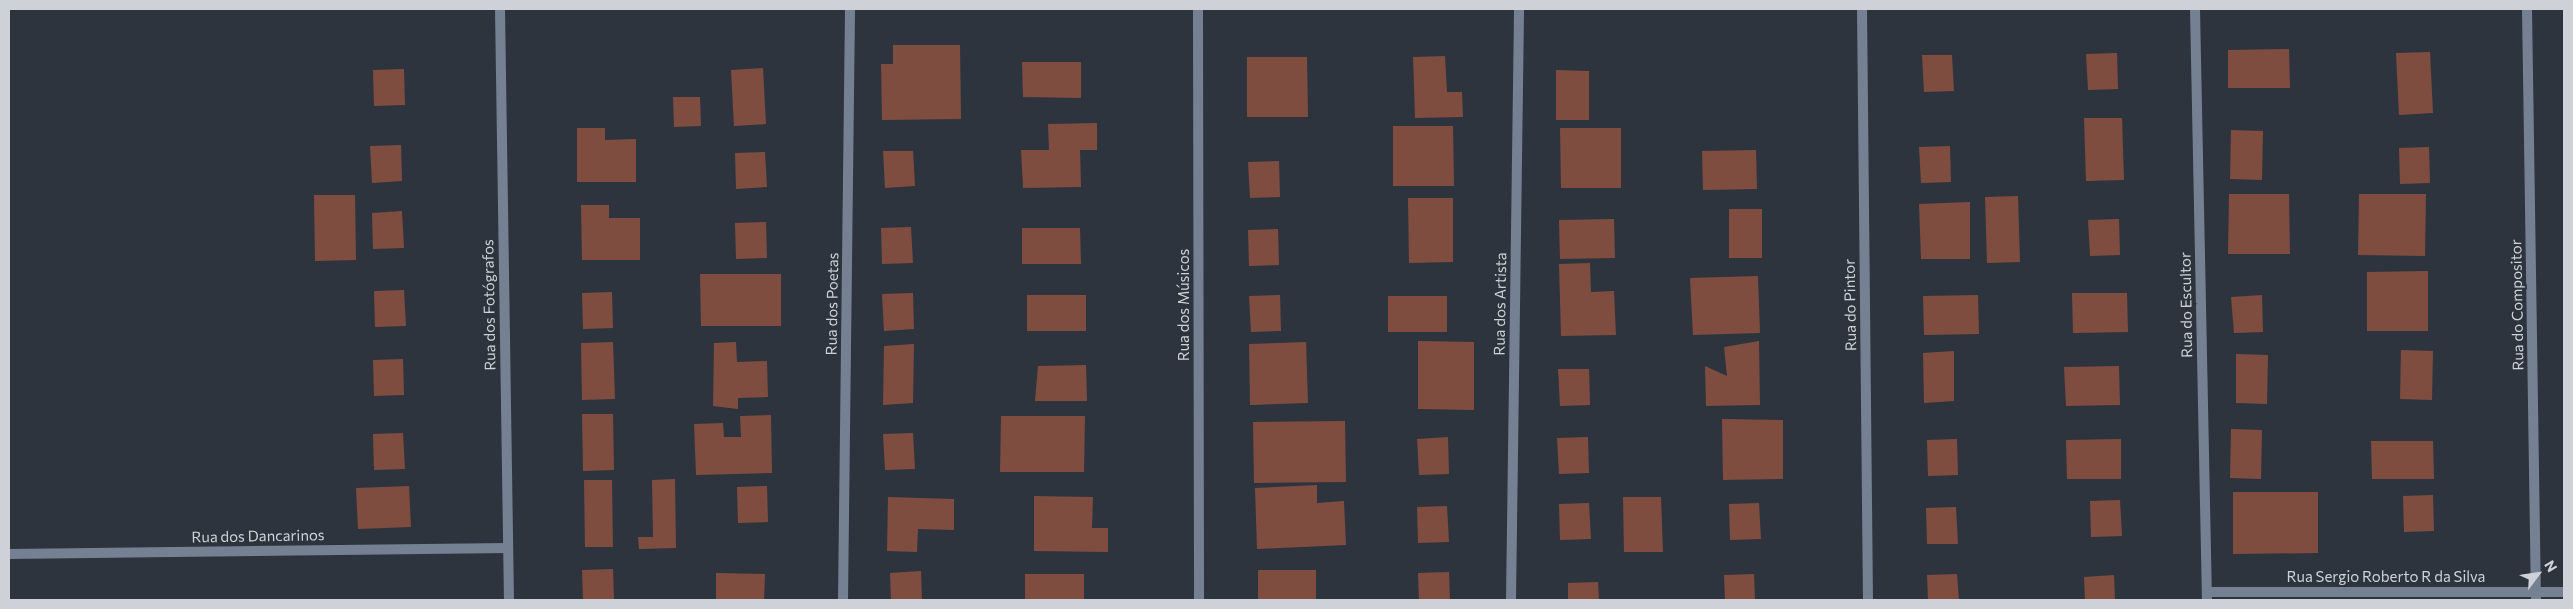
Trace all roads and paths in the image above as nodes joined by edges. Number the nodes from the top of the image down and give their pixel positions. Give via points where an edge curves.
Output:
1 (500, 9) edge
2 (850, 9) edge
3 (1198, 9) edge
4 (1519, 9) edge
5 (1862, 9) edge
6 (2195, 9) edge
7 (2527, 9) edge
8 (508, 548) junction
9 (9, 554) edge
10 (2564, 592) edge
11 (2207, 596) edge
12 (2536, 596) edge
13 (509, 600) edge
14 (843, 600) edge
15 (1199, 600) edge
16 (1510, 600) edge
17 (1868, 600) edge

1 - 8 street, Rua dos Fotógrafos
2 - 14 street, Rua dos Poetas
3 - 15 street, Rua dos Músicos
4 - 16 street, Rua dos Artista
5 - 17 street, Rua do Pintor
6 - 11 street, Rua do Escultor
7 - 12 street, Rua do Compositor
8 - 9 street, Rua dos Dancarinos
8 - 13 street, Rua dos Fotógrafos
10 - 12 street, Rua Sergio Roberto R da Silva
11 - 12 street, Rua Sergio Roberto R da Silva

